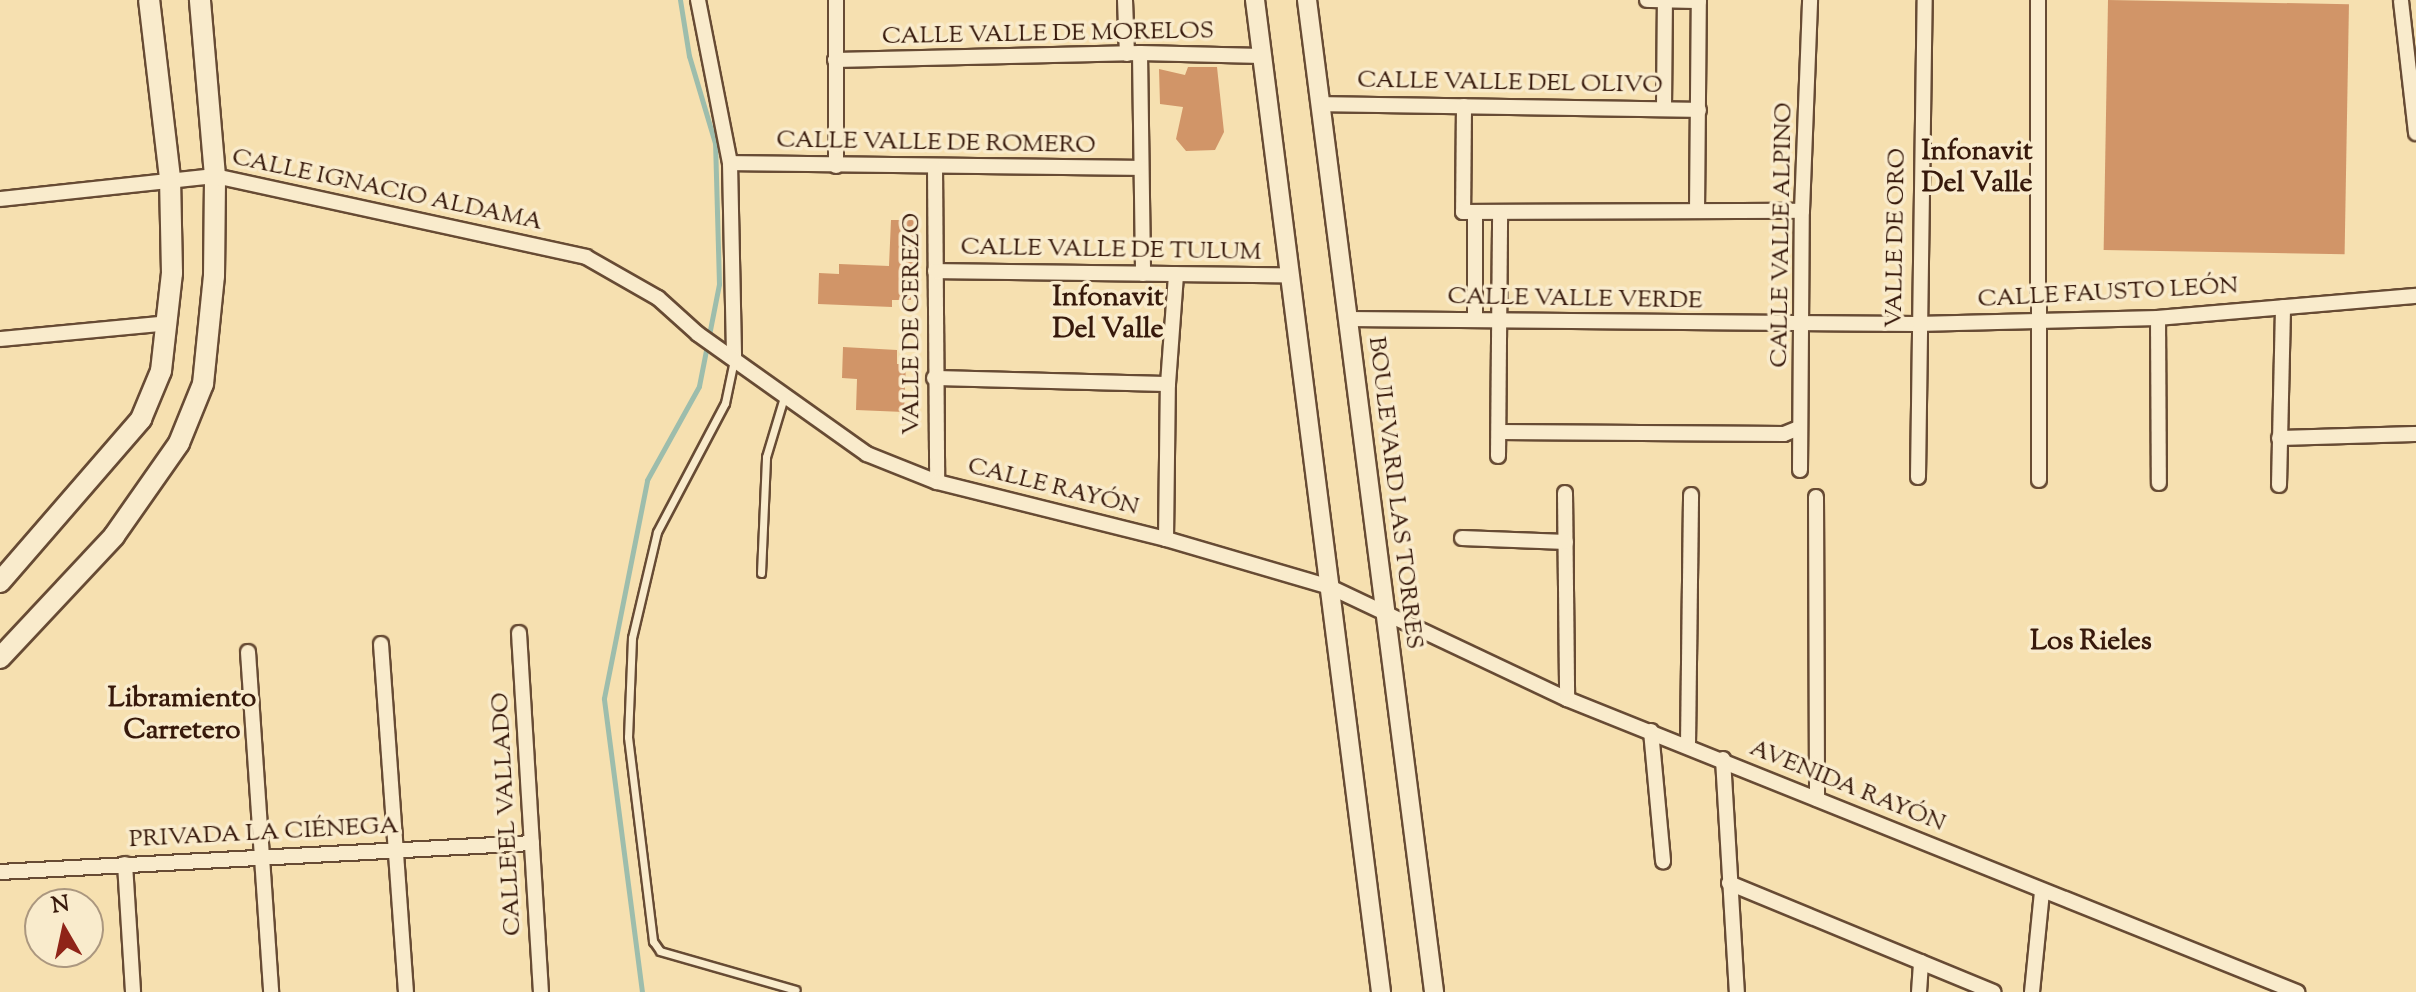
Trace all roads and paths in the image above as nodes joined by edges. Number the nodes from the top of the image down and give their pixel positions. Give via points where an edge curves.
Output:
1 (149, 0) edge
2 (200, 0) edge
3 (698, 0) edge
4 (836, 0) edge
5 (1125, 0) edge
6 (1255, 0) edge
7 (1307, 0) edge
8 (1647, 0) edge
9 (1665, 0) edge
10 (1699, 0) edge
11 (1810, 0) edge
12 (1925, 0) edge
13 (2038, 0) edge
14 (2398, 0) edge
15 (2416, 2) edge
16 (1133, 53) junction
17 (1262, 56) junction
18 (835, 60) junction
19 (1320, 104) junction
20 (1464, 106) junction
21 (1664, 108) junction
22 (1699, 110) junction
23 (2416, 133) edge
24 (730, 163) junction
25 (836, 166) junction
26 (935, 167) junction
27 (1141, 168) junction
28 (215, 176) junction
29 (170, 178) junction
30 (0, 199) edge
31 (1697, 211) junction
32 (1802, 211) junction
33 (1469, 212) junction
34 (1500, 212) junction
35 (935, 271) junction
36 (1143, 274) junction
37 (1176, 274) junction
38 (1287, 275) junction
39 (2416, 296) edge
40 (2283, 307) junction
41 (2158, 318) junction
42 (1347, 319) junction
43 (1475, 320) junction
44 (1496, 320) junction
45 (2035, 321) junction
46 (168, 323) junction
47 (1917, 324) junction
48 (1802, 325) junction
49 (0, 339) edge
50 (734, 357) junction
51 (934, 378) junction
52 (1168, 384) junction
53 (784, 397) junction
54 (1799, 428) junction
55 (1499, 432) junction
56 (2416, 434) edge
57 (2279, 438) junction
58 (1498, 456) dead end
59 (1800, 470) dead end
60 (1918, 477) dead end
61 (2039, 480) dead end
62 (937, 482) junction
63 (2159, 483) dead end
64 (2279, 485) dead end
65 (1565, 493) dead end
66 (1691, 495) dead end
67 (1816, 497) dead end
68 (1462, 538) dead end
69 (1166, 539) junction
70 (1566, 542) junction
71 (761, 573) dead end
72 (0, 582) edge
73 (1330, 587) junction
74 (1385, 612) junction
75 (519, 633) dead end
76 (381, 644) dead end
77 (248, 652) dead end
78 (0, 658) edge
79 (1567, 699) junction
80 (1651, 731) junction
81 (1688, 745) junction
82 (1723, 759) junction
83 (1817, 799) junction
84 (532, 843) junction
85 (397, 848) junction
86 (260, 855) junction
87 (1663, 861) dead end
88 (125, 864) junction
89 (0, 872) edge
90 (1729, 883) junction
91 (2042, 891) junction
92 (1921, 962) junction
93 (796, 990) dead end
94 (1739, 991) edge
95 (133, 992) edge
96 (271, 992) edge
97 (406, 992) edge
98 (541, 992) edge
99 (1381, 992) edge
100 (1434, 992) edge
101 (1919, 992) edge
102 (1993, 992) edge
103 (2032, 992) edge
104 (2297, 992) edge

1 - 29 main road
2 - 28 main road
3 - 24 street
4 - 18 street
5 - 16 street
6 - 17 street
7 - 19 street, BOULEVARD LAS TORRES
8 - 9 street
9 - 10 street
9 - 21 street
10 - 22 street
11 - 32 street, CALLE VALLE ALPINO
12 - 47 street, VALLE DE ORO
13 - 45 street
14 - 15 street
14 - 23 street
16 - 17 street, CALLE VALLE DE MORELOS
16 - 18 street, CALLE VALLE DE MORELOS
16 - 27 street
17 - 38 street
18 - 25 street
19 - 20 street, CALLE VALLE DEL OLIVO
19 - 42 street, BOULEVARD LAS TORRES
20 - 21 street, CALLE VALLE DEL OLIVO
20 - 33 street
21 - 22 street, CALLE VALLE DEL OLIVO
22 - 31 street
24 - 25 street, CALLE VALLE DE ROMERO
24 - 50 street
25 - 26 street, CALLE VALLE DE ROMERO
26 - 27 street, CALLE VALLE DE ROMERO
26 - 35 street, VALLE DE CEREZO
27 - 36 street
28 - 29 street, CALLE IGNACIO ALDAMA
28 - 50 street, CALLE IGNACIO ALDAMA via 586,257 658,298
28 - 78 main road via 214,276 203,384 179,443 114,536
29 - 30 street, CALLE IGNACIO ALDAMA
29 - 46 main road
31 - 32 street
31 - 34 street
32 - 48 street, CALLE VALLE ALPINO
33 - 34 street
33 - 43 street
34 - 44 street
35 - 36 street, CALLE VALLE DE TULUM
35 - 51 street, VALLE DE CEREZO
36 - 37 street, CALLE VALLE DE TULUM
37 - 38 street, CALLE VALLE DE TULUM
37 - 52 street
38 - 73 street
39 - 40 street, CALLE FAUSTO LEÓN
40 - 41 street, CALLE FAUSTO LEÓN
40 - 57 street
41 - 45 street, CALLE FAUSTO LEÓN
41 - 63 street
42 - 43 street, CALLE VALLE VERDE
42 - 74 street, BOULEVARD LAS TORRES
43 - 44 street, CALLE VALLE VERDE
44 - 48 street, CALLE VALLE VERDE
44 - 55 street
45 - 47 street, CALLE FAUSTO LEÓN
45 - 61 street
46 - 49 street
46 - 72 main road via 161,371 141,419
47 - 48 street, CALLE FAUSTO LEÓN
47 - 60 street, VALLE DE ORO
48 - 54 street, CALLE VALLE ALPINO
50 - 53 street, CALLE RAYÓN
50 - 93 lane via 725,403 657,532 632,638 629,752 653,941 660,951
51 - 52 street
51 - 62 street, VALLE DE CEREZO
52 - 69 street
53 - 62 street, CALLE RAYÓN via 867,454
53 - 71 lane via 766,457
54 - 55 street via 1784,434
54 - 59 street, CALLE VALLE ALPINO
55 - 58 street
56 - 57 street
57 - 64 street
62 - 69 street, CALLE RAYÓN
65 - 70 street
66 - 81 street
67 - 83 street
68 - 70 street
69 - 73 street, CALLE RAYÓN
70 - 79 street
73 - 74 street, CALLE RAYÓN
73 - 99 street
74 - 79 street, AVENIDA RAYÓN
74 - 100 street, BOULEVARD LAS TORRES
75 - 84 street, CALLE EL VALLADO
76 - 85 street
77 - 86 street
79 - 80 street, AVENIDA RAYÓN
80 - 81 street, AVENIDA RAYÓN
80 - 87 street
81 - 82 street, AVENIDA RAYÓN
82 - 83 street, AVENIDA RAYÓN
82 - 90 street
83 - 91 street, AVENIDA RAYÓN
84 - 85 street, PRIVADA LA CIÉNEGA
84 - 98 street, CALLE EL VALLADO
85 - 86 street, PRIVADA LA CIÉNEGA
85 - 97 street
86 - 88 street, PRIVADA LA CIÉNEGA
86 - 96 street
88 - 89 street, PRIVADA LA CIÉNEGA
88 - 95 street
90 - 92 street
90 - 94 street
91 - 103 street
91 - 104 street, AVENIDA RAYÓN
92 - 101 street
92 - 102 street

